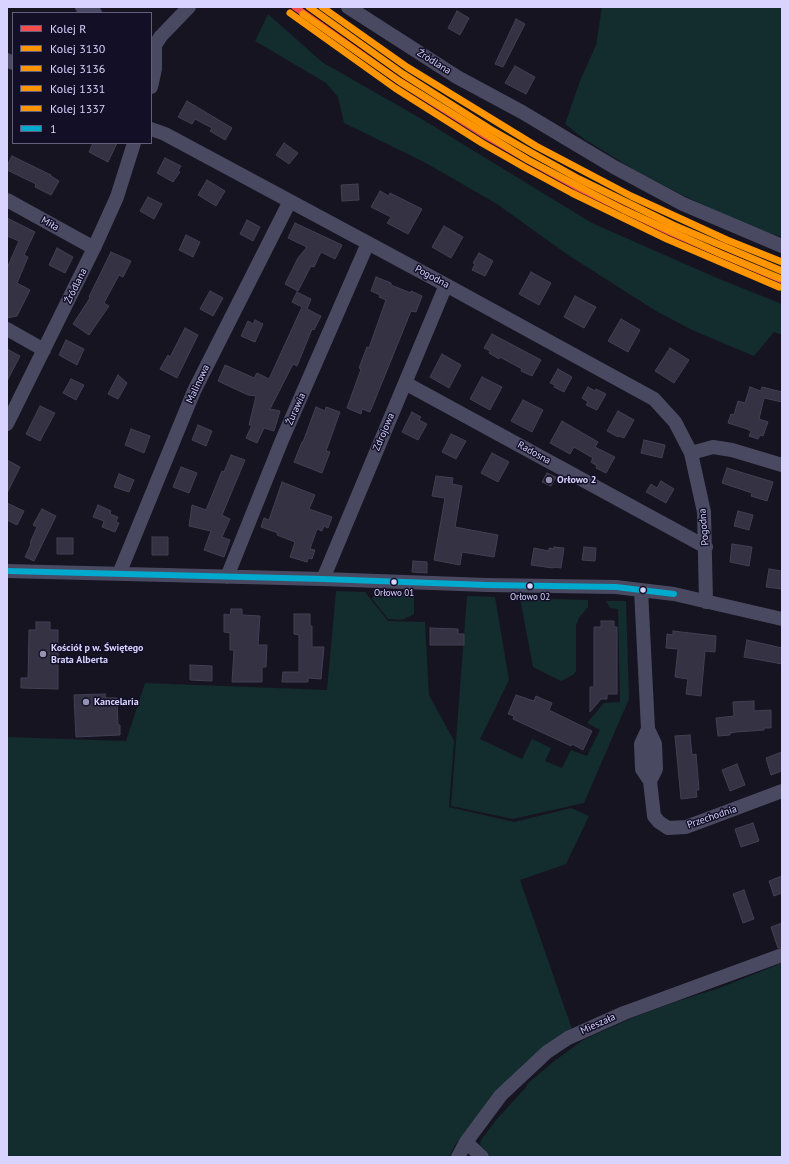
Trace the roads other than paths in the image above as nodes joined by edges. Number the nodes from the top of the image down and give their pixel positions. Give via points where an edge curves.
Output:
1 (82, 7) edge
2 (189, 7) edge
3 (348, 7) edge
4 (93, 12) edge
5 (153, 44) edge
6 (152, 82) edge
7 (152, 129) edge
8 (134, 144) edge
9 (7, 200) edge
10 (290, 201) junction
11 (368, 243) junction
12 (782, 246) edge
13 (94, 248) junction
14 (446, 285) junction
15 (7, 329) edge
16 (44, 350) junction
17 (404, 383) junction
18 (7, 424) edge
19 (691, 452) junction
20 (782, 465) edge
21 (706, 547) junction
22 (7, 571) edge
23 (119, 574) junction
24 (227, 577) junction
25 (323, 579) junction
26 (641, 590) junction
27 (706, 602) junction
28 (782, 619) edge
29 (782, 791) edge
30 (782, 955) edge
31 (466, 1142) junction
32 (458, 1157) edge
33 (482, 1157) edge

1 - 4 street
2 - 5 street
3 - 12 street, Źródlana via 458,77 522,112 595,157 676,200
5 - 6 street via 155,69
7 - 10 street, Pogodna
8 - 13 street, Źródlana via 117,197
9 - 13 street, Miła
10 - 11 street, Pogodna
10 - 23 street, Malinowa via 194,391
11 - 14 street, Pogodna
11 - 24 street, Żurawia via 282,440
13 - 16 street, Źródlana
14 - 17 street, Zdrojowa
14 - 19 street, Pogodna via 654,399 675,422
15 - 16 street
16 - 18 street, Źródlana
17 - 21 street, Radosna
17 - 25 street, Zdrojowa
19 - 20 street via 713,447
19 - 21 street, Pogodna via 704,512
21 - 27 street, Pogodna
22 - 23 street
23 - 24 street
24 - 25 street
25 - 26 street via 616,587
26 - 27 street via 674,594
26 - 29 street, Przechodnia via 648,729 655,744 656,769 650,781 654,816 668,828 686,827
27 - 28 street
30 - 31 street, Mieszała via 624,1013 568,1038 529,1067 500,1095
31 - 32 street, Mieszała
31 - 33 street

